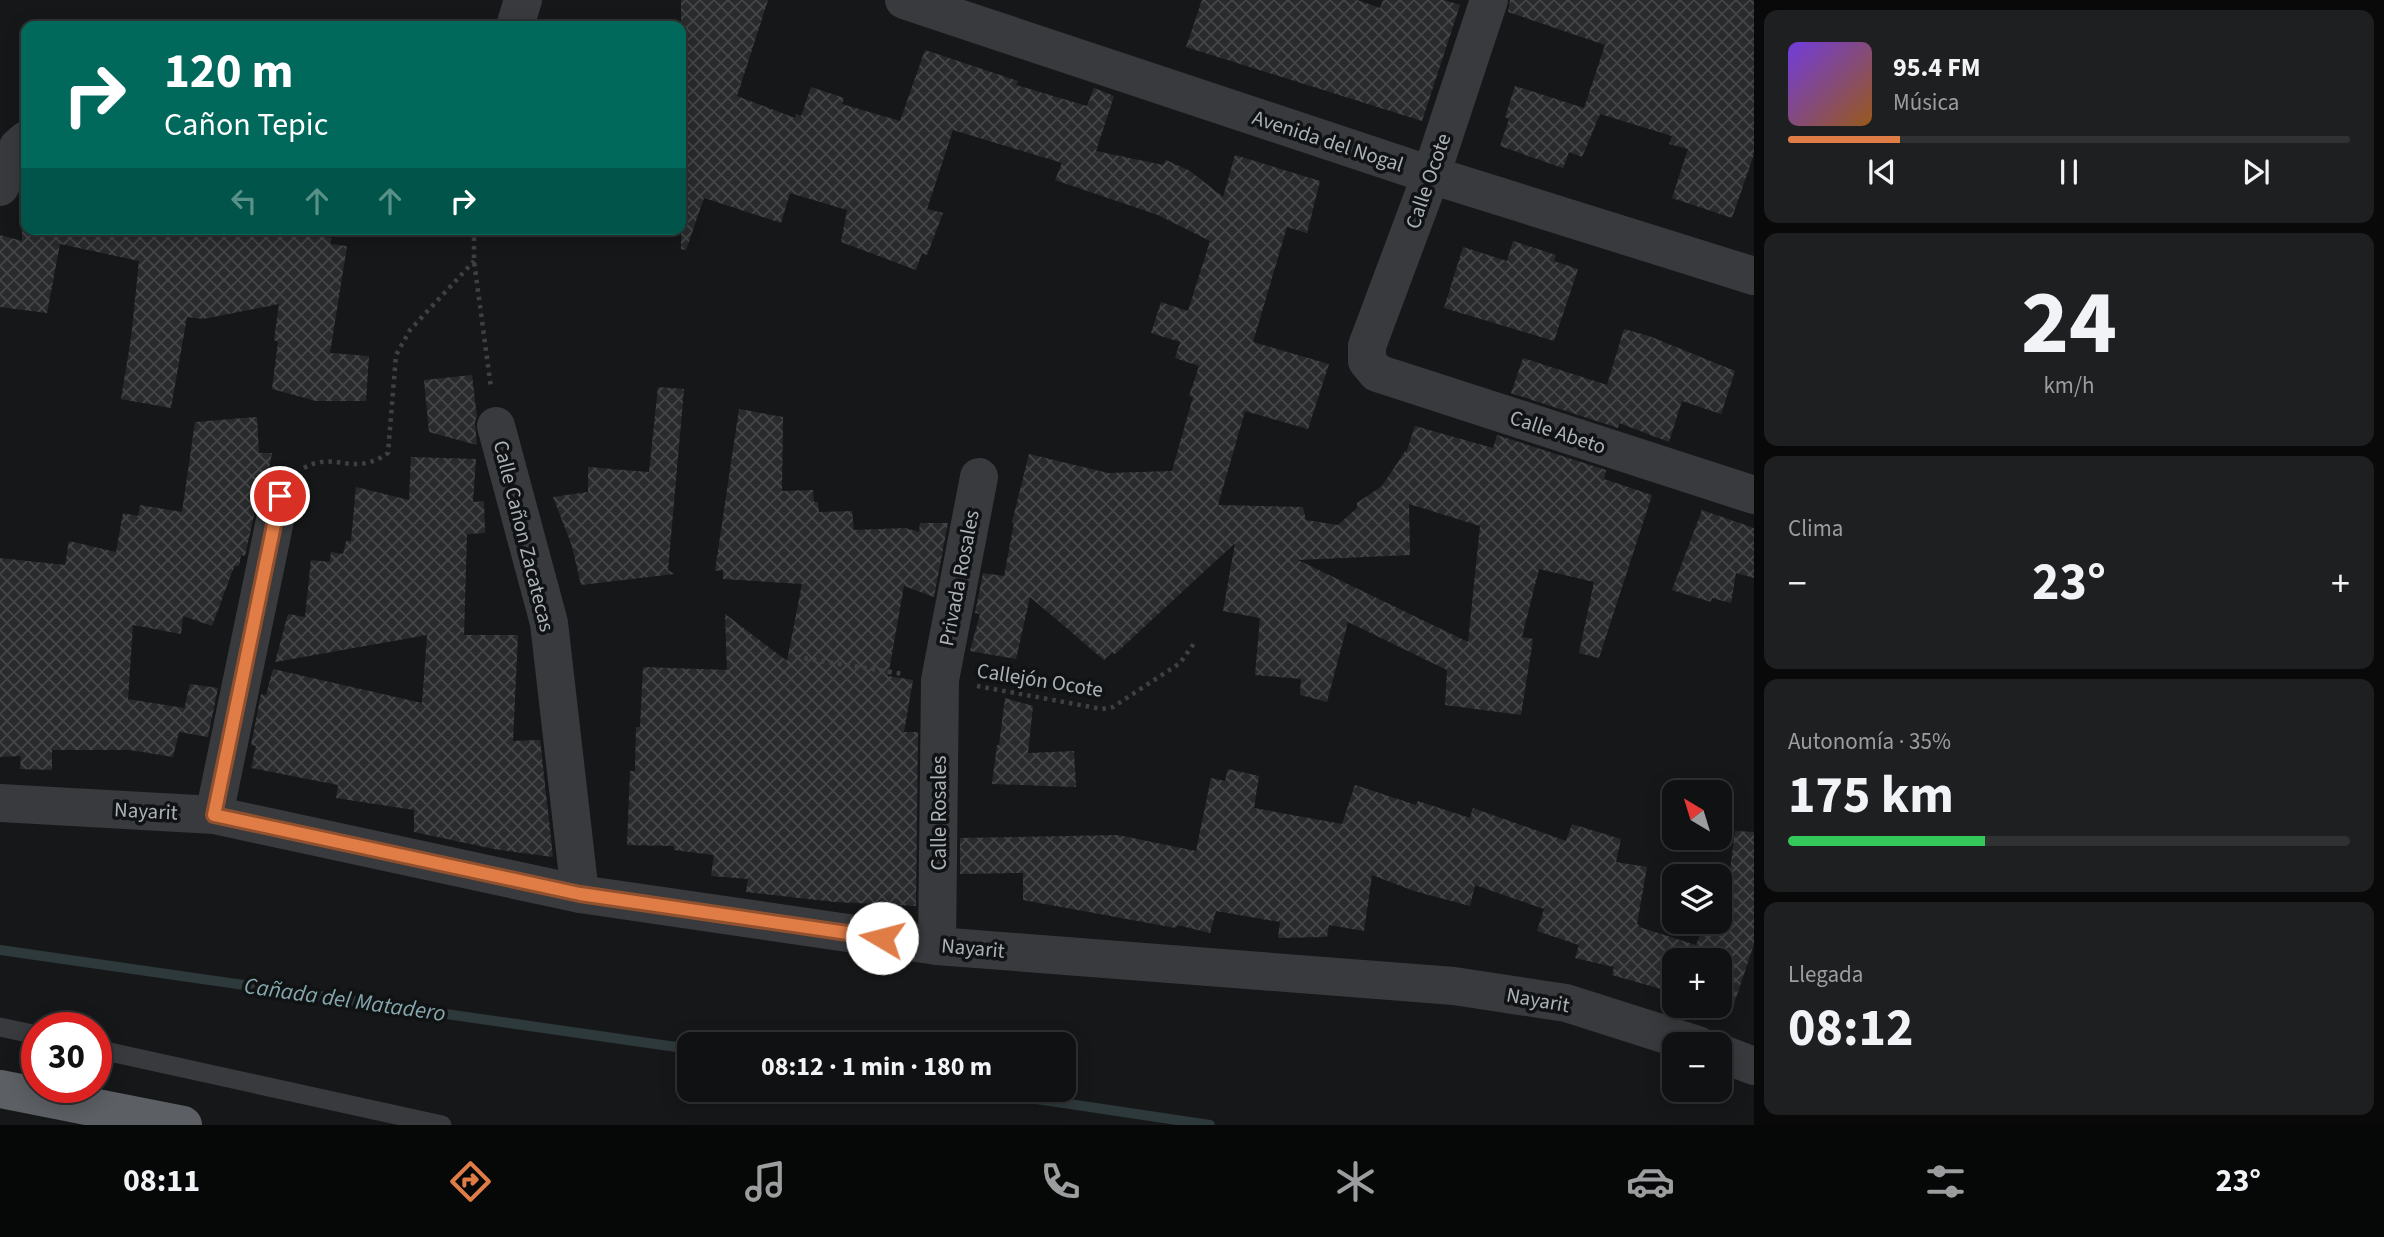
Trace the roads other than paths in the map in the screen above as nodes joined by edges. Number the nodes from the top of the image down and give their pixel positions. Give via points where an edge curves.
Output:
1 (523, 0) edge
2 (904, 0) edge
3 (1489, 0) edge
4 (517, 21) edge
5 (21, 145) edge
6 (1431, 175) junction
7 (0, 187) edge
8 (1754, 275) edge
9 (1367, 361) joint
10 (496, 426) road end
11 (979, 477) dead end
12 (1754, 495) edge
13 (280, 496) road end
14 (940, 680) joint
15 (0, 803) edge
16 (214, 815) junction
17 (580, 894) junction
18 (937, 946) junction
19 (0, 1027) edge
20 (21, 1032) edge
21 (1662, 1034) edge
22 (112, 1053) edge
23 (1732, 1058) edge
24 (1754, 1066) edge
25 (0, 1089) edge
26 (183, 1125) edge
27 (442, 1125) edge

1 - 4 street
2 - 6 street, Avenida del Nogal
3 - 6 street, Calle Ocote
5 - 7 street
6 - 8 street, Avenida del Nogal
6 - 9 street, Calle Ocote via 1367,346
9 - 12 street, Calle Abeto via 1377,373
10 - 17 street, Calle Cañon Zacatecas via 549,623
11 - 14 street, Privada Rosales
13 - 16 street
14 - 18 street, Calle Rosales
15 - 16 street, Nayarit
16 - 17 street, Nayarit
17 - 18 street, Nayarit
18 - 21 street, Nayarit via 1454,986 1566,1003
19 - 20 lane
22 - 27 lane
23 - 24 street
25 - 26 highway

